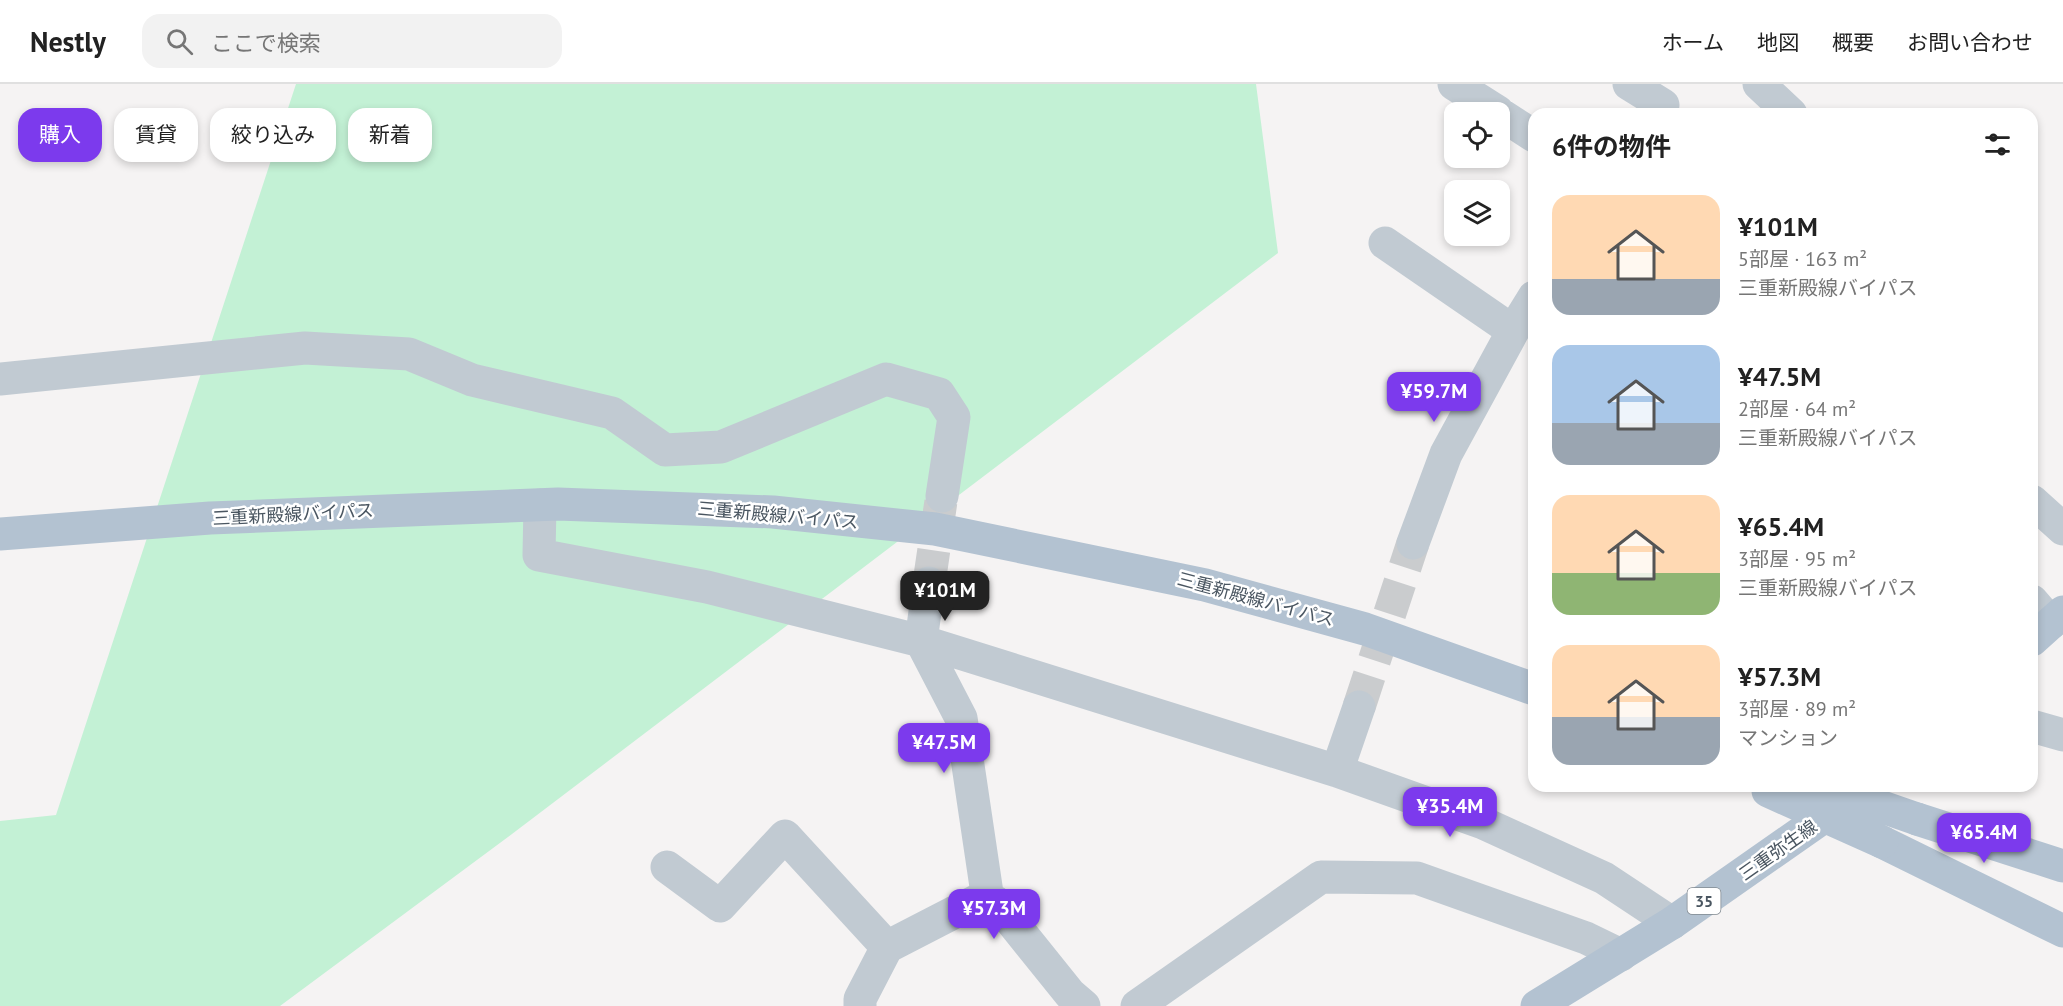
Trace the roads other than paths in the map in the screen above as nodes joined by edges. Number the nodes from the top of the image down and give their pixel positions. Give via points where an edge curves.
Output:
1 (1454, 84) edge
2 (1629, 84) edge
3 (1759, 84) edge
4 (1666, 101) edge
5 (1482, 102) edge
6 (1785, 108) edge
7 (1510, 120) edge
8 (1528, 132) edge
9 (1385, 243) dead end
10 (1526, 318) edge
11 (0, 379) edge
12 (942, 496) tunnel mouth
13 (540, 505) junction
14 (2038, 506) edge
15 (2063, 529) edge
16 (0, 534) edge
17 (1413, 543) tunnel mouth
18 (929, 583) tunnel mouth
19 (921, 641) junction
20 (1528, 687) edge
21 (1359, 707) tunnel mouth
22 (2038, 728) edge
23 (2063, 735) edge
24 (1337, 771) junction
25 (1772, 792) edge
26 (1839, 792) edge
27 (1857, 792) edge
28 (2063, 866) edge
29 (667, 867) dead end
30 (988, 900) junction
31 (1672, 923) junction
32 (2063, 931) edge
33 (887, 947) junction
34 (1621, 955) junction
35 (860, 1006) edge
36 (1084, 1006) edge
37 (1137, 1006) edge
38 (1537, 1006) edge

1 - 5 street
2 - 4 street
3 - 6 street
7 - 8 street
9 - 10 street
10 - 17 street via 1446,454
11 - 12 street via 305,348 409,354 472,380 612,413 665,450 721,447 886,379 939,394 954,417
13 - 16 main road, 三重新殿線バイパス via 210,518
13 - 19 street via 539,555 707,587
13 - 20 main road, 三重新殿線バイパス via 773,512 935,529 1141,570 1284,605 1365,629
14 - 15 street
18 - 19 street
19 - 24 street
19 - 30 street via 962,718
21 - 24 street
22 - 23 street
24 - 31 street via 1483,823 1604,878
25 - 32 main road, bridge
26 - 28 main road, bridge
27 - 31 main road, 三重弥生線 / 35
29 - 33 street via 720,906 785,836
30 - 33 street via 982,898
30 - 36 street via 996,902
31 - 34 main road, 三重弥生線 / 35
33 - 35 street
34 - 37 street via 1586,938 1417,878 1321,876
34 - 38 main road, 三重弥生線 / 35

